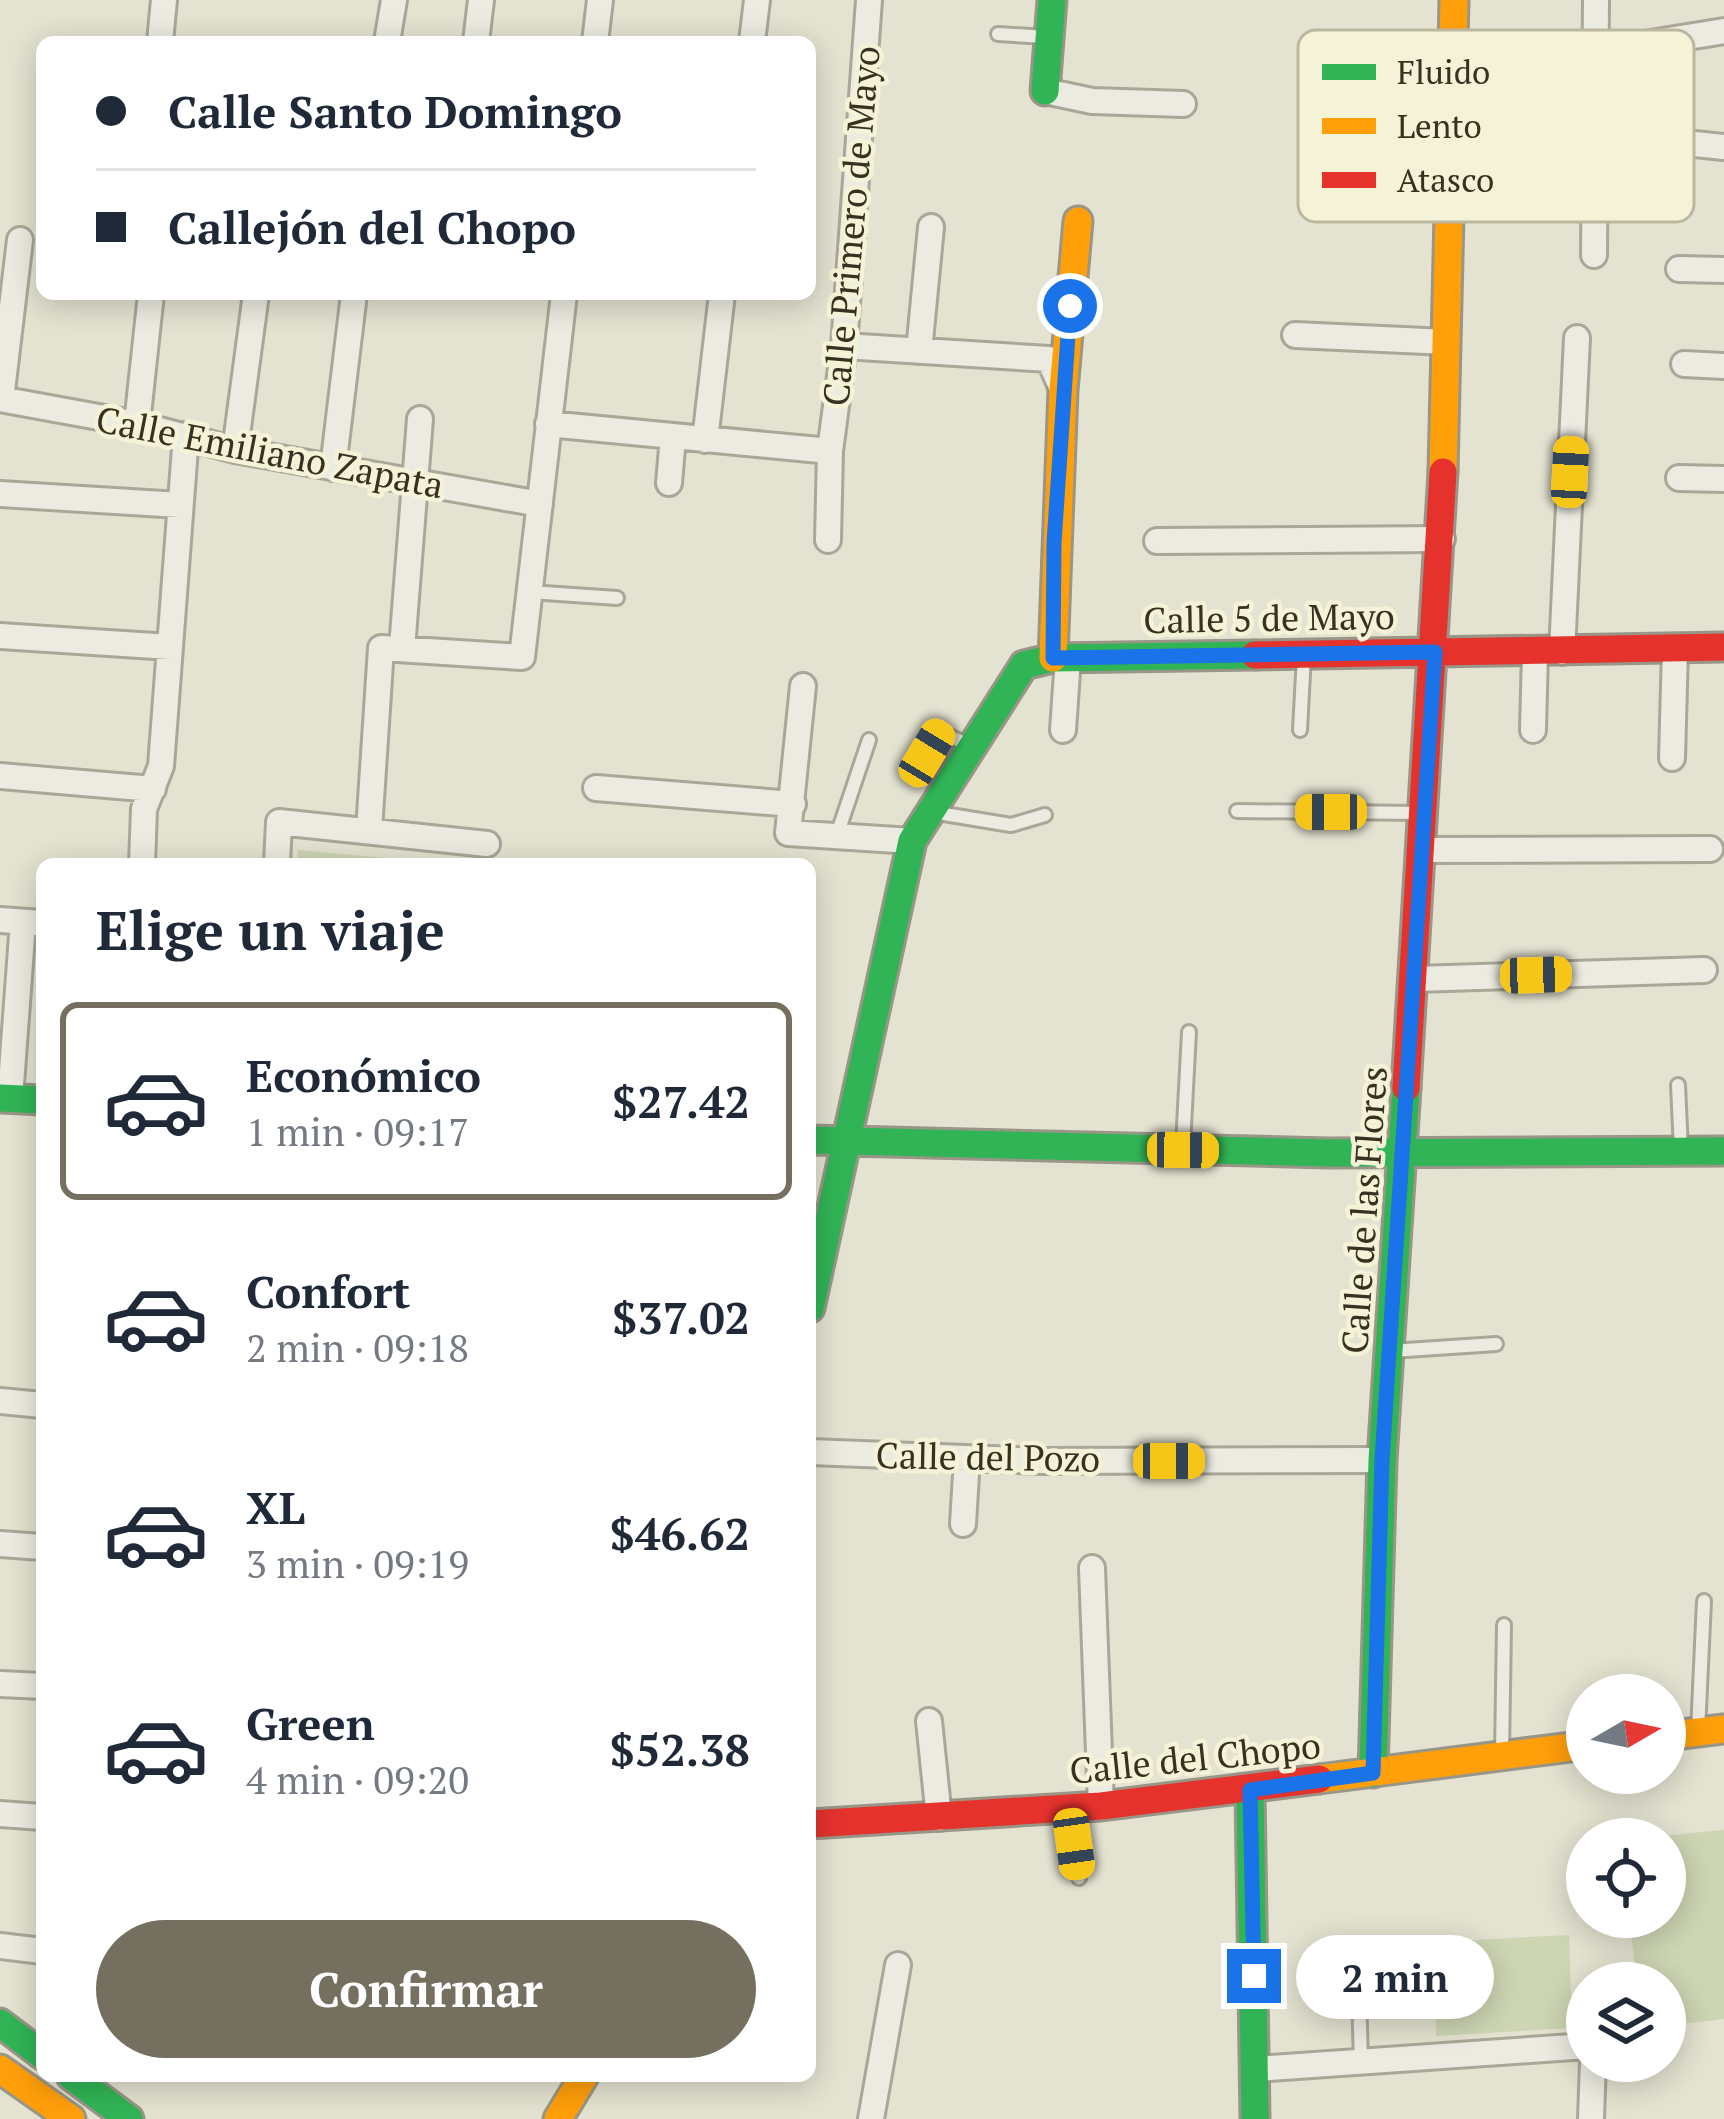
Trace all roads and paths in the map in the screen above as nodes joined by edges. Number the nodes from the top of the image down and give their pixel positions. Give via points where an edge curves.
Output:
1 (164, 0) edge
2 (394, 0) edge
3 (481, 0) edge
4 (600, 0) edge
5 (757, 0) edge
6 (869, 0) edge
7 (1052, 0) edge
8 (1454, 0) edge
9 (1596, 0) edge
10 (1453, 30) edge
11 (1595, 30) edge
12 (1724, 31) edge
13 (998, 34) dead end
14 (161, 36) edge
15 (388, 36) edge
16 (477, 36) edge
17 (596, 36) edge
18 (753, 36) edge
19 (1694, 36) edge
20 (1047, 37) junction
21 (1045, 91) joint
22 (1184, 104) dead end
23 (1694, 144) edge
24 (1724, 147) edge
25 (1078, 221) dead end
26 (1449, 222) edge
27 (1594, 222) edge
28 (931, 226) dead end
29 (20, 240) dead end
30 (1594, 255) dead end
31 (1679, 269) dead end
32 (1724, 271) edge
33 (150, 300) edge
34 (255, 300) edge
35 (353, 300) edge
36 (563, 300) edge
37 (721, 300) edge
38 (1294, 335) dead end
39 (1577, 338) dead end
40 (1447, 342) junction
41 (844, 346) junction
42 (919, 352) junction
43 (1684, 364) dead end
44 (1724, 366) edge
45 (1063, 390) junction
46 (0, 399) edge
47 (420, 418) dead end
48 (136, 424) junction
49 (548, 424) junction
50 (186, 435) junction
51 (673, 437) junction
52 (704, 440) junction
53 (235, 450) junction
54 (830, 451) junction
55 (333, 468) junction
56 (1679, 478) dead end
57 (1724, 479) edge
58 (416, 482) junction
59 (669, 483) dead end
60 (0, 494) edge
61 (181, 505) junction
62 (540, 505) junction
63 (1442, 539) junction
64 (828, 540) dead end
65 (1156, 541) dead end
66 (530, 592) junction
67 (617, 598) dead end
68 (0, 635) edge
69 (170, 647) junction
70 (1724, 647) edge
71 (402, 648) junction
72 (1675, 649) junction
73 (1435, 652) junction
74 (1548, 652) junction
75 (1304, 654) junction
76 (1061, 658) junction
77 (803, 686) dead end
78 (1063, 730) dead end
79 (1300, 730) dead end
80 (1533, 730) dead end
81 (869, 740) dead end
82 (972, 746) junction
83 (927, 753) dead end
84 (1672, 758) dead end
85 (0, 776) edge
86 (596, 788) dead end
87 (153, 789) junction
88 (793, 804) junction
89 (931, 812) junction
90 (1237, 812) dead end
91 (1426, 813) junction
92 (1045, 815) dead end
93 (369, 830) junction
94 (836, 836) junction
95 (912, 841) junction
96 (487, 844) dead end
97 (1710, 849) dead end
98 (1424, 850) junction
99 (142, 858) edge
100 (277, 858) edge
101 (22, 922) edge
102 (1704, 970) dead end
103 (1416, 980) junction
104 (1190, 1032) dead end
105 (1678, 1085) dead end
106 (5, 1098) edge
107 (36, 1100) edge
108 (816, 1140) edge
109 (843, 1142) junction
110 (1183, 1150) junction
111 (1405, 1151) junction
112 (1681, 1151) junction
113 (1724, 1151) edge
114 (819, 1206) edge
115 (816, 1240) edge
116 (1496, 1344) dead end
117 (1390, 1351) junction
118 (0, 1401) edge
119 (36, 1404) edge
120 (816, 1452) edge
121 (967, 1458) junction
122 (1382, 1460) junction
123 (963, 1524) dead end
124 (0, 1544) edge
125 (36, 1546) edge
126 (1092, 1568) dead end
127 (1704, 1601) dead end
128 (1504, 1624) dead end
129 (0, 1684) edge
130 (36, 1686) edge
131 (929, 1721) dead end
132 (1711, 1730) edge
133 (1566, 1747) edge
134 (1502, 1755) junction
135 (1373, 1773) junction
136 (1250, 1790) junction
137 (1101, 1806) junction
138 (1069, 1809) junction
139 (0, 1814) edge
140 (36, 1817) edge
141 (939, 1818) junction
142 (816, 1824) edge
143 (1079, 1878) dead end
144 (0, 1946) edge
145 (36, 1950) edge
146 (898, 1966) dead end
147 (1359, 1993) dead end
148 (0, 2024) edge
149 (1566, 2047) edge
150 (36, 2051) edge
151 (1361, 2062) junction
152 (0, 2069) edge
153 (1256, 2069) junction
154 (79, 2082) edge
155 (580, 2082) edge
156 (1592, 2082) edge
157 (71, 2119) edge
158 (129, 2119) edge
159 (558, 2119) edge
160 (871, 2119) edge
161 (1256, 2119) edge
162 (1591, 2119) edge

1 - 14 street
2 - 15 street
3 - 16 street
4 - 17 street
5 - 18 street
6 - 41 street, Calle Primero de Mayo
7 - 20 street
8 - 10 street, Calle de las Flores
9 - 11 street
12 - 19 street
13 - 20 lane
20 - 21 street
21 - 22 street
23 - 24 street
25 - 45 street
26 - 40 street, Calle de las Flores
27 - 30 street
28 - 42 street
29 - 46 street
31 - 32 street
33 - 48 street
34 - 53 street
35 - 55 street
36 - 49 street
37 - 52 street
38 - 40 street
39 - 74 street
40 - 63 street, Calle de las Flores
41 - 42 street
41 - 54 street, Calle Primero de Mayo
42 - 45 street via 1049,359
43 - 44 street
45 - 76 street
46 - 48 street, Calle Emiliano Zapata
47 - 58 street
48 - 50 street, Calle Emiliano Zapata
49 - 51 street
49 - 62 street
50 - 53 street, Calle Emiliano Zapata
50 - 61 street
51 - 52 street
51 - 59 street
52 - 54 street
53 - 55 street, Calle Emiliano Zapata
54 - 64 street, Calle Primero de Mayo
55 - 58 street, Calle Emiliano Zapata
56 - 57 street
58 - 62 street, Calle Emiliano Zapata
58 - 71 street
60 - 61 street
61 - 69 street
62 - 66 street
63 - 65 street
63 - 73 street, Calle de las Flores
66 - 67 lane
66 - 71 street via 522,657
68 - 69 street
69 - 87 street
70 - 72 street, Calle 5 de Mayo
71 - 93 street via 381,648
72 - 74 street, Calle 5 de Mayo
72 - 84 street
73 - 74 street, Calle 5 de Mayo
73 - 75 street, Calle 5 de Mayo
73 - 91 street, Calle de las Flores
74 - 80 street
75 - 76 street, Calle 5 de Mayo
75 - 79 lane
76 - 78 street
76 - 82 street via 1024,665
77 - 88 street
81 - 94 lane
82 - 83 lane via 940,732
82 - 89 street
85 - 87 street
86 - 88 street
87 - 99 street
88 - 94 street via 788,833
89 - 92 lane via 1011,825
89 - 95 street
90 - 91 lane
91 - 98 street, Calle de las Flores
93 - 96 street
93 - 100 street via 279,822
94 - 95 street
95 - 109 street
97 - 98 street
98 - 103 street, Calle de las Flores
101 - 106 street
102 - 103 street
103 - 111 street, Calle de las Flores
104 - 110 lane
105 - 112 lane
106 - 107 street
108 - 109 street
109 - 110 street
109 - 114 street
110 - 111 street
111 - 112 street
111 - 117 street, Calle de las Flores
112 - 113 street
114 - 115 street
116 - 117 lane
117 - 122 street, Calle de las Flores
118 - 119 street
120 - 121 street, Calle del Pozo
121 - 122 street, Calle del Pozo
121 - 123 street
122 - 135 street, Calle de las Flores
124 - 125 street
126 - 137 street
127 - 132 lane
128 - 134 lane
129 - 130 street
131 - 141 street
133 - 134 street, Calle del Chopo
134 - 135 street, Calle del Chopo
135 - 136 street, Calle del Chopo
136 - 137 street, Calle del Chopo
136 - 153 street
137 - 138 street, Calle del Chopo
138 - 141 street, Calle del Chopo
138 - 143 lane
139 - 140 street
141 - 142 street, Calle del Chopo
144 - 145 street
146 - 160 street
147 - 151 lane
148 - 150 street
149 - 151 street
151 - 153 street
152 - 157 street
153 - 161 street
154 - 158 street
155 - 159 street
156 - 162 street

